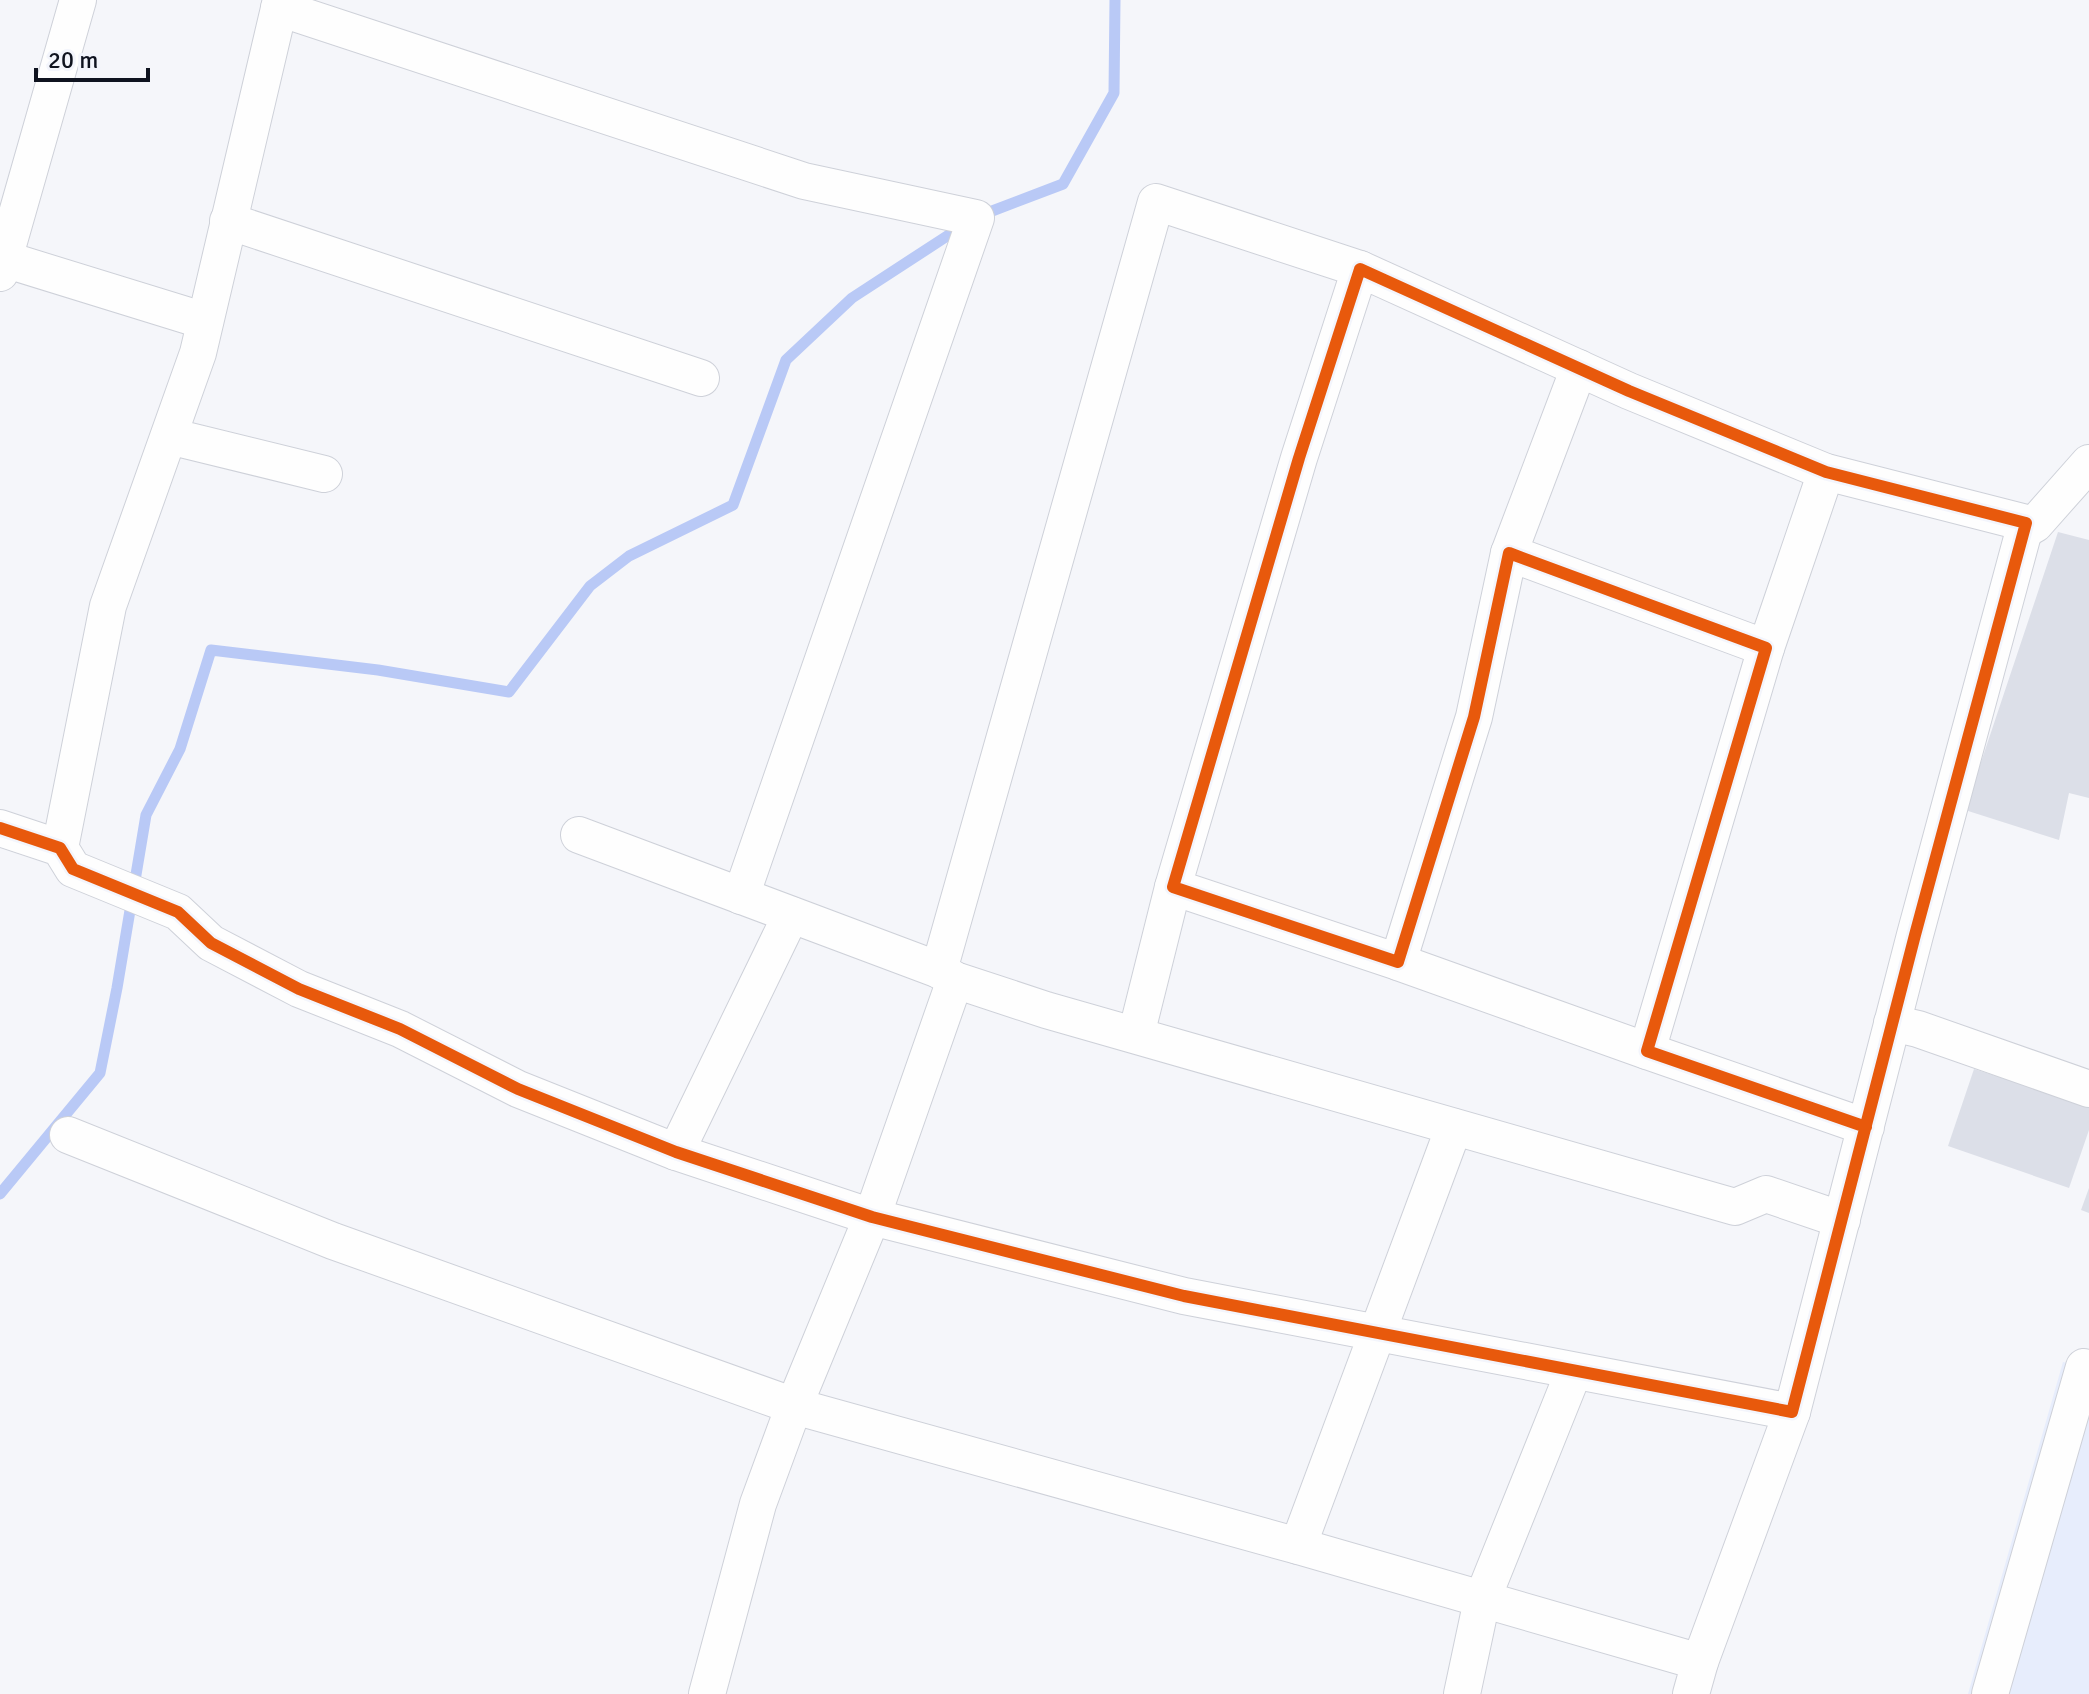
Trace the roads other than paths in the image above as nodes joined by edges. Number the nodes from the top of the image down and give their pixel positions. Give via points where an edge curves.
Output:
1 (78, 0) edge
2 (280, 4) edge
3 (8, 215) edge
4 (228, 221) junction
5 (2, 266) edge
6 (1360, 269) junction
7 (205, 321) junction
8 (1579, 368) junction
9 (701, 378) dead end
10 (169, 436) junction
11 (2089, 463) edge
12 (1826, 472) junction
13 (324, 474) dead end
14 (2023, 531) junction
15 (1509, 553) junction
16 (1766, 648) junction
17 (0, 828) edge
18 (579, 835) dead end
19 (67, 858) junction
20 (1173, 887) junction
21 (741, 896) junction
22 (791, 915) junction
23 (1398, 962) junction
24 (947, 975) junction
25 (1892, 1023) junction
26 (1136, 1035) junction
27 (1647, 1051) junction
28 (2089, 1089) edge
29 (1454, 1127) junction
30 (1866, 1127) junction
31 (68, 1135) dead end
32 (676, 1152) junction
33 (872, 1217) junction
34 (1842, 1220) junction
35 (1377, 1334) junction
36 (2089, 1369) edge
37 (1574, 1371) junction
38 (794, 1406) junction
39 (1792, 1412) junction
40 (1298, 1546) junction
41 (1482, 1600) junction
42 (1695, 1678) edge
43 (707, 1694) edge
44 (1462, 1694) edge
45 (1990, 1694) edge

1 - 3 street
2 - 4 street
2 - 21 street via 804,181 976,218
3 - 5 street
4 - 7 street
4 - 9 street
5 - 7 street
6 - 8 street
6 - 20 street
6 - 24 street via 1156,202
7 - 10 street
8 - 12 street
8 - 15 street
10 - 13 street
10 - 19 street via 108,606
11 - 14 street
12 - 14 street via 2026,523
12 - 16 street
14 - 25 street
15 - 16 street
15 - 23 street via 1474,717
16 - 27 street
17 - 19 street
18 - 21 street
19 - 32 street via 178,912 211,943 299,989 400,1029 518,1089
20 - 23 street
20 - 26 street
21 - 22 street
22 - 24 street
22 - 32 street
23 - 27 street
24 - 26 street
24 - 33 street
25 - 28 street
25 - 30 street
26 - 29 street
27 - 30 street
29 - 34 street via 1735,1207 1766,1194
29 - 35 street
30 - 34 street
31 - 38 street via 333,1241
32 - 33 street
33 - 35 street via 1184,1296
33 - 38 street
34 - 39 street
35 - 37 street
35 - 40 street
36 - 45 street via 2084,1367
37 - 39 street
37 - 41 street
38 - 40 street
38 - 43 street via 758,1504
39 - 42 street
40 - 41 street
41 - 42 street
41 - 44 street

